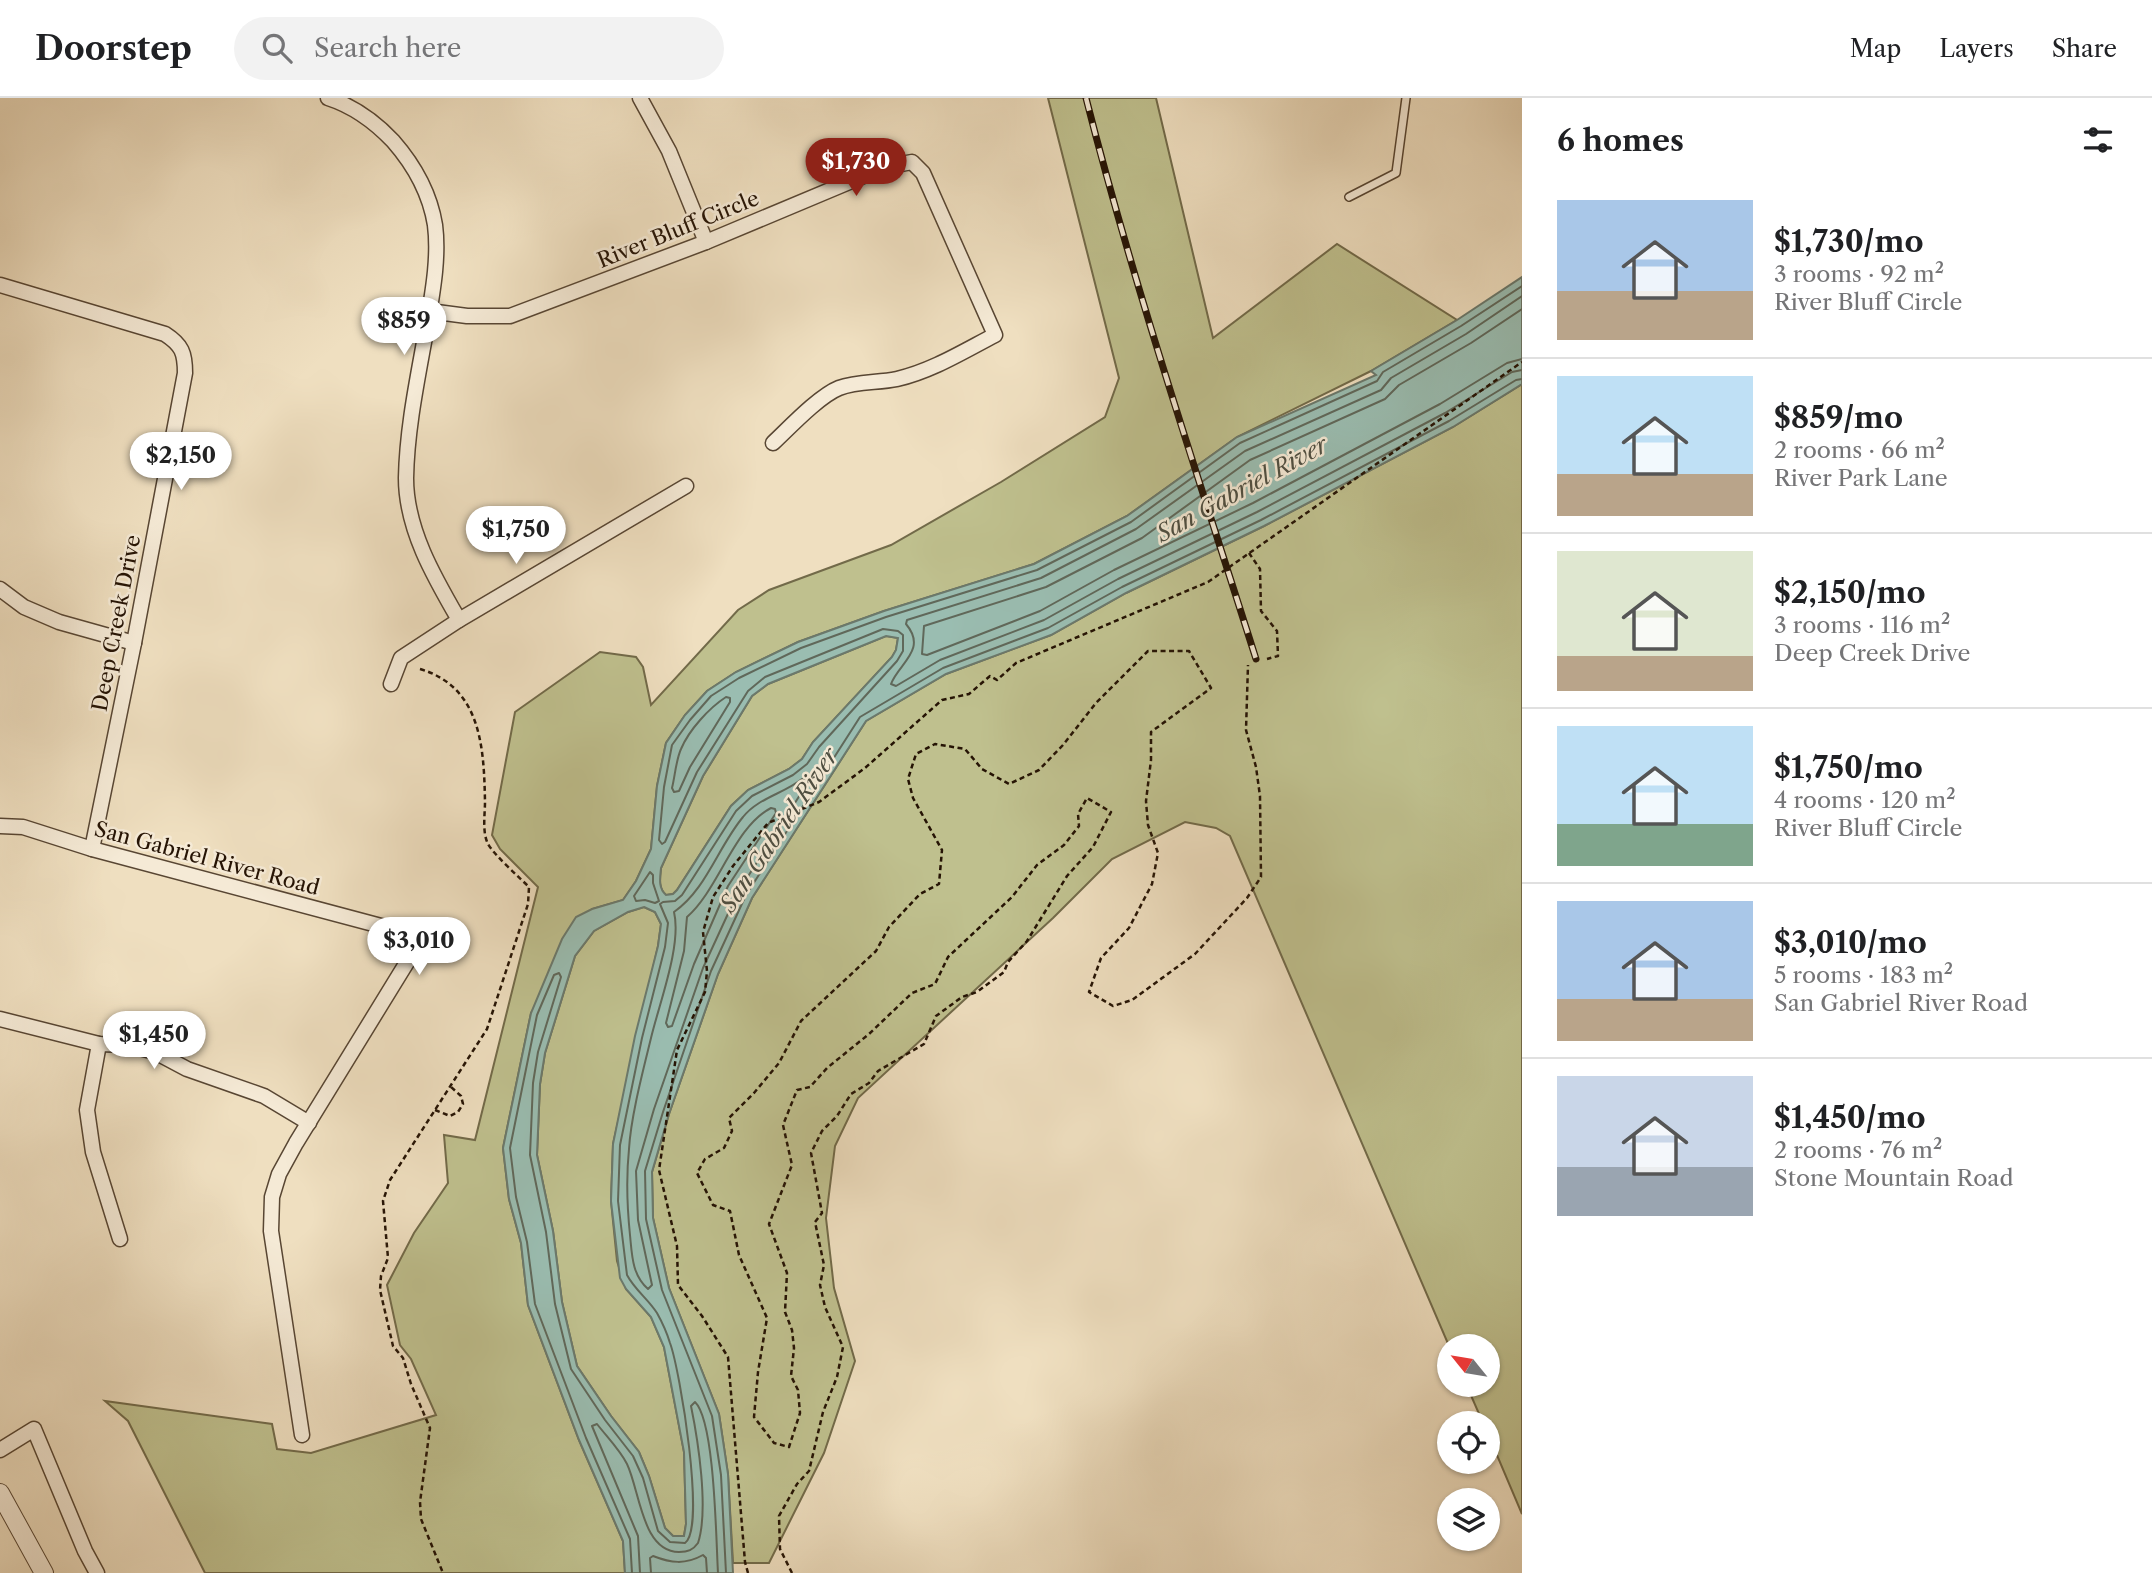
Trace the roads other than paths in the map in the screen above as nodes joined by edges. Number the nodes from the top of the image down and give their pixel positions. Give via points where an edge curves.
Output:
1 (328, 98) edge
2 (640, 98) edge
3 (1406, 98) edge
4 (1349, 197) dead end
5 (706, 242) junction
6 (0, 285) edge
7 (429, 311) junction
8 (773, 443) dead end
9 (685, 486) dead end
10 (0, 589) edge
11 (459, 620) junction
12 (134, 643) junction
13 (391, 684) dead end
14 (0, 826) edge
15 (92, 849) junction
16 (0, 1019) edge
17 (99, 1044) junction
18 (309, 1123) junction
19 (120, 1239) dead end
20 (302, 1435) dead end
21 (0, 1450) edge
22 (0, 1493) edge
23 (44, 1573) edge
24 (97, 1573) edge

1 - 7 street via 361,113 389,137 426,192 435,228
2 - 5 street via 668,150
3 - 4 lane via 1396,173
5 - 7 street, River Bluff Circle via 510,316
5 - 8 street, River Bluff Circle via 885,167 912,162 923,173 995,335 918,373 837,389
6 - 12 street, Deep Creek Drive via 165,334 183,347 185,373
7 - 11 street via 410,421 406,480 412,523 424,556
9 - 11 street
10 - 12 street via 24,607 59,622
11 - 13 street via 401,658
12 - 15 street, Deep Creek Drive
14 - 15 street, San Gabriel River Road via 23,827
15 - 18 street, San Gabriel River Road via 396,930 411,939 409,959
16 - 17 street
17 - 18 street via 155,1052 187,1069 264,1097
17 - 19 street via 87,1110 93,1152
18 - 20 street, San Gabriel River Road via 279,1174 272,1197 271,1231
21 - 24 street via 34,1429
22 - 23 street

